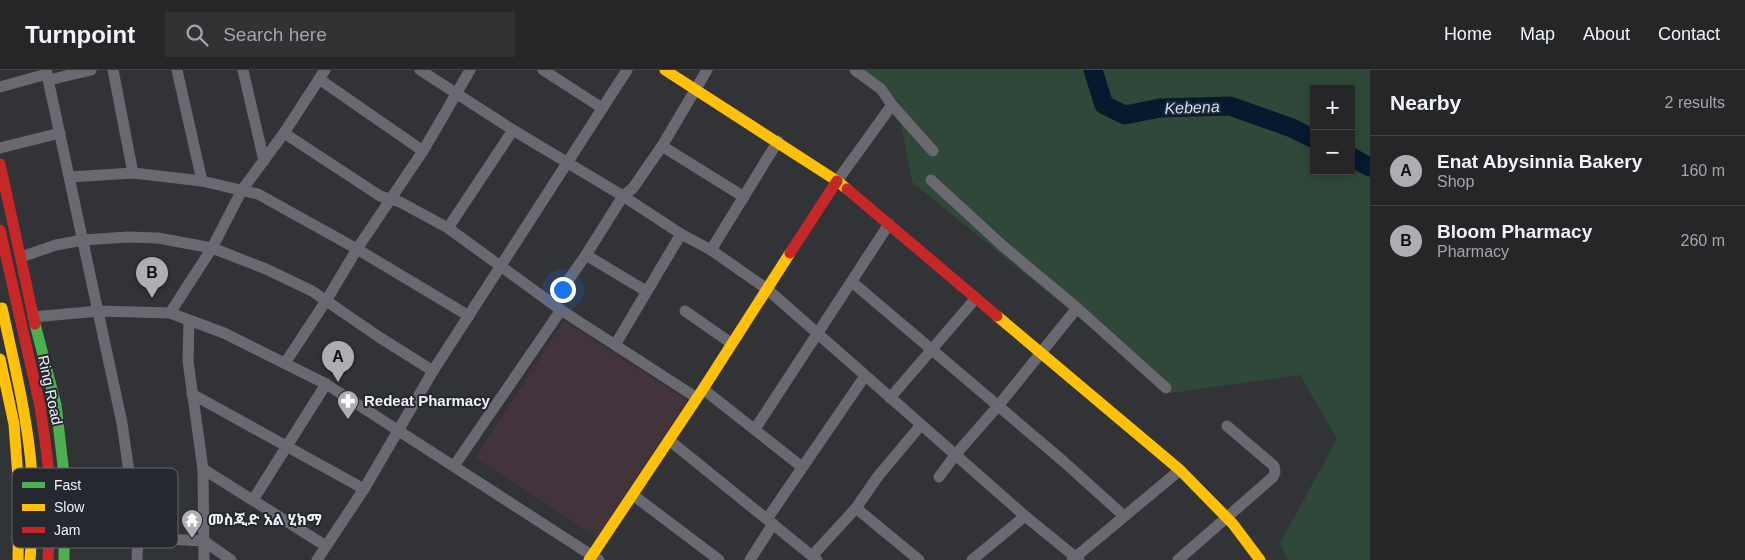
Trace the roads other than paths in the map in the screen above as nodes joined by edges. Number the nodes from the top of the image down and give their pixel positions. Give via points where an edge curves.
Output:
1 (91, 70) edge
2 (113, 70) edge
3 (177, 70) edge
4 (243, 70) edge
5 (420, 70) edge
6 (470, 70) edge
7 (543, 70) edge
8 (627, 70) edge
9 (665, 70) edge
10 (707, 70) edge
11 (855, 70) edge
12 (48, 75) edge
13 (322, 75) edge
14 (0, 86) edge
15 (695, 90) junction
16 (456, 93) junction
17 (892, 105) junction
18 (602, 108) junction
19 (513, 130) junction
20 (60, 133) junction
21 (284, 133) junction
22 (778, 142) junction
23 (662, 146) junction
24 (0, 148) edge
25 (422, 151) junction
26 (933, 152) dead end
27 (264, 161) junction
28 (567, 162) junction
29 (0, 164) edge
30 (133, 173) junction
31 (70, 177) junction
32 (837, 180) junction
33 (931, 180) dead end
34 (202, 181) junction
35 (242, 190) junction
36 (623, 196) junction
37 (744, 197) junction
38 (390, 200) junction
39 (889, 224) junction
40 (448, 228) junction
41 (0, 230) edge
42 (681, 234) junction
43 (83, 240) junction
44 (212, 248) junction
45 (357, 249) junction
46 (711, 250) junction
47 (586, 255) junction
48 (21, 256) junction
49 (501, 267) junction
50 (852, 282) junction
51 (767, 289) junction
52 (646, 291) junction
53 (0, 298) edge
54 (976, 298) junction
55 (326, 301) junction
56 (556, 307) junction
57 (1077, 308) junction
58 (98, 311) junction
59 (685, 312) dead end
60 (170, 313) junction
61 (469, 316) junction
62 (34, 317) junction
63 (190, 320) junction
64 (818, 334) junction
65 (731, 343) junction
66 (615, 344) junction
67 (931, 350) junction
68 (1040, 353) junction
69 (0, 359) edge
70 (285, 363) junction
71 (433, 371) junction
72 (865, 376) junction
73 (326, 384) junction
74 (1166, 388) dead end
75 (700, 393) junction
76 (192, 394) junction
77 (890, 398) junction
78 (998, 406) junction
79 (921, 425) junction
80 (1227, 426) dead end
81 (755, 429) junction
82 (398, 431) junction
83 (669, 440) junction
84 (286, 445) junction
85 (956, 454) junction
86 (454, 466) junction
87 (802, 467) junction
88 (17, 468) edge
89 (31, 468) edge
90 (48, 468) edge
91 (63, 468) edge
92 (128, 468) edge
93 (202, 469) junction
94 (1180, 470) junction
95 (939, 477) dead end
96 (364, 489) junction
97 (633, 494) junction
98 (253, 500) junction
99 (856, 508) junction
100 (1025, 516) junction
101 (1124, 516) junction
102 (1226, 518) junction
103 (770, 521) junction
104 (178, 540) edge
105 (204, 541) junction
106 (326, 546) junction
107 (594, 558) edge
108 (814, 558) edge
109 (1076, 559) edge
110 (204, 560) edge
111 (231, 560) edge
112 (317, 560) edge
113 (719, 560) edge
114 (750, 560) edge
115 (918, 560) edge
116 (972, 560) edge
117 (1178, 560) edge
118 (1260, 560) edge

1 - 12 street
2 - 30 street
3 - 34 street
4 - 27 street
5 - 16 street
6 - 16 street
7 - 18 street
8 - 18 street
9 - 15 main road
10 - 15 street
11 - 17 street via 881,90
12 - 14 street
12 - 20 street
13 - 21 street
13 - 25 street
15 - 22 main road
15 - 23 street
16 - 19 street
16 - 25 street
17 - 26 street
17 - 32 street
18 - 28 street
19 - 28 street
19 - 40 street
20 - 24 street
20 - 31 street
21 - 27 street
21 - 38 street
22 - 32 main road
22 - 37 street
23 - 36 street via 633,188
23 - 37 street
25 - 38 street
27 - 35 street
28 - 36 street
28 - 49 street
29 - 48 main road
30 - 31 street
30 - 34 street
31 - 43 street
32 - 39 main road
32 - 51 main road
33 - 57 street
34 - 35 street
35 - 44 street
35 - 45 street via 258,194
36 - 42 street
36 - 47 street
37 - 46 street
38 - 40 street via 400,202
38 - 45 street
39 - 50 street
39 - 54 main road
40 - 49 street
41 - 90 main road, Ring Road via 40,406
42 - 46 street
42 - 52 street
43 - 44 street via 158,238
43 - 48 street
43 - 58 street
44 - 55 street via 266,269
44 - 60 street
45 - 55 street
45 - 61 street
46 - 51 street
47 - 52 street
47 - 56 street
48 - 62 main road
49 - 56 street
49 - 61 street
50 - 64 street
50 - 67 street
51 - 64 street
51 - 65 main road
52 - 66 street
53 - 89 main road, Ring Road via 23,408
54 - 67 street
54 - 68 main road
55 - 70 street
55 - 71 street
56 - 66 street
56 - 86 street
57 - 68 street
57 - 74 street
58 - 60 street
58 - 62 street
58 - 92 street
59 - 65 street
60 - 63 street
61 - 71 street
62 - 91 main road via 56,405
63 - 70 street
63 - 76 street via 188,361
64 - 72 street
64 - 81 street
65 - 75 main road
66 - 75 street
67 - 77 street
67 - 78 street
68 - 78 street
68 - 94 main road
69 - 88 main road via 14,424
70 - 73 street
71 - 82 street
72 - 77 street
72 - 87 street
73 - 82 street
73 - 84 street
75 - 81 street
75 - 83 main road
76 - 84 street
76 - 93 street
77 - 79 street
78 - 85 street
78 - 101 street
79 - 85 street
79 - 99 street
80 - 102 street via 1274,466 1275,472
81 - 87 street
82 - 86 street
82 - 96 street
83 - 97 main road
83 - 103 street
84 - 96 street
84 - 98 street
85 - 95 street
85 - 100 street
86 - 107 street
87 - 103 street
93 - 98 street
93 - 105 street
94 - 101 street
94 - 102 main road
96 - 106 street
97 - 107 main road
97 - 113 street
98 - 106 street
99 - 108 street
99 - 115 street
100 - 109 street
100 - 116 street
101 - 109 street
102 - 117 street
102 - 118 main road via 1252,546
103 - 108 street
103 - 114 street
104 - 105 street
105 - 110 street
105 - 111 street
106 - 112 street

